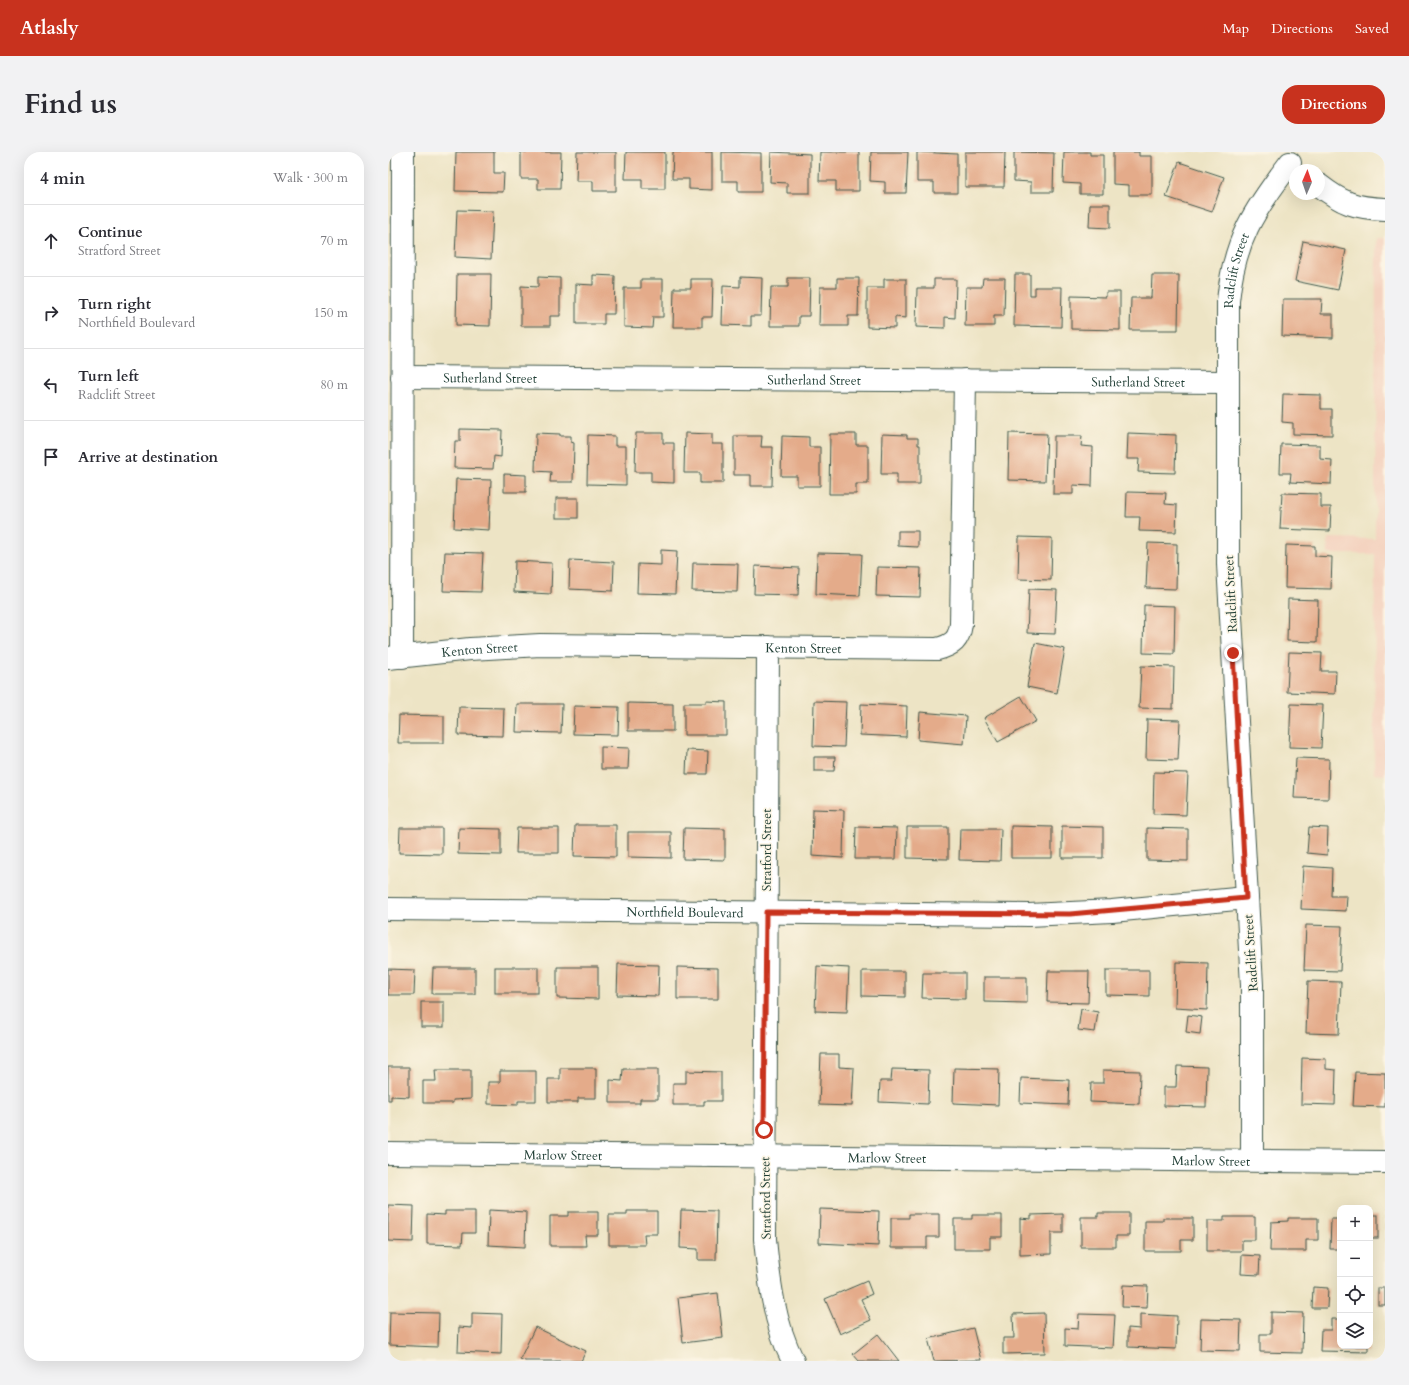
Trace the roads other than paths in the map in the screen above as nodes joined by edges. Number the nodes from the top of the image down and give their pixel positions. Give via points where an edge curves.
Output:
1 (403, 152) edge
2 (1289, 162) edge
3 (396, 174) edge
4 (1325, 189) edge
5 (1385, 209) edge
6 (402, 377) junction
7 (964, 380) junction
8 (1227, 382) junction
9 (768, 647) junction
10 (395, 658) edge
11 (1246, 898) junction
12 (388, 909) edge
13 (766, 912) junction
14 (388, 1153) edge
15 (764, 1156) junction
16 (1252, 1160) junction
17 (1385, 1162) edge
18 (793, 1361) edge

1 - 3 street
2 - 8 street, Radclift Street via 1245,228 1234,261 1228,301
3 - 6 street
4 - 5 street via 1343,202 1365,209
6 - 7 street, Sutherland Street
6 - 10 street
7 - 8 street, Sutherland Street
7 - 9 street, Kenton Street via 961,624 955,642 937,649
8 - 11 street, Radclift Street via 1228,564
9 - 10 street, Kenton Street via 540,645 470,649
9 - 13 street, Stratford Street
11 - 13 street, Northfield Boulevard via 1063,914
11 - 16 street, Radclift Street via 1253,1020
12 - 13 street, Northfield Boulevard
13 - 15 street, Stratford Street
14 - 15 street, Marlow Street
15 - 16 street, Marlow Street
15 - 18 street, Stratford Street via 765,1239 769,1278 776,1313
16 - 17 street, Marlow Street

